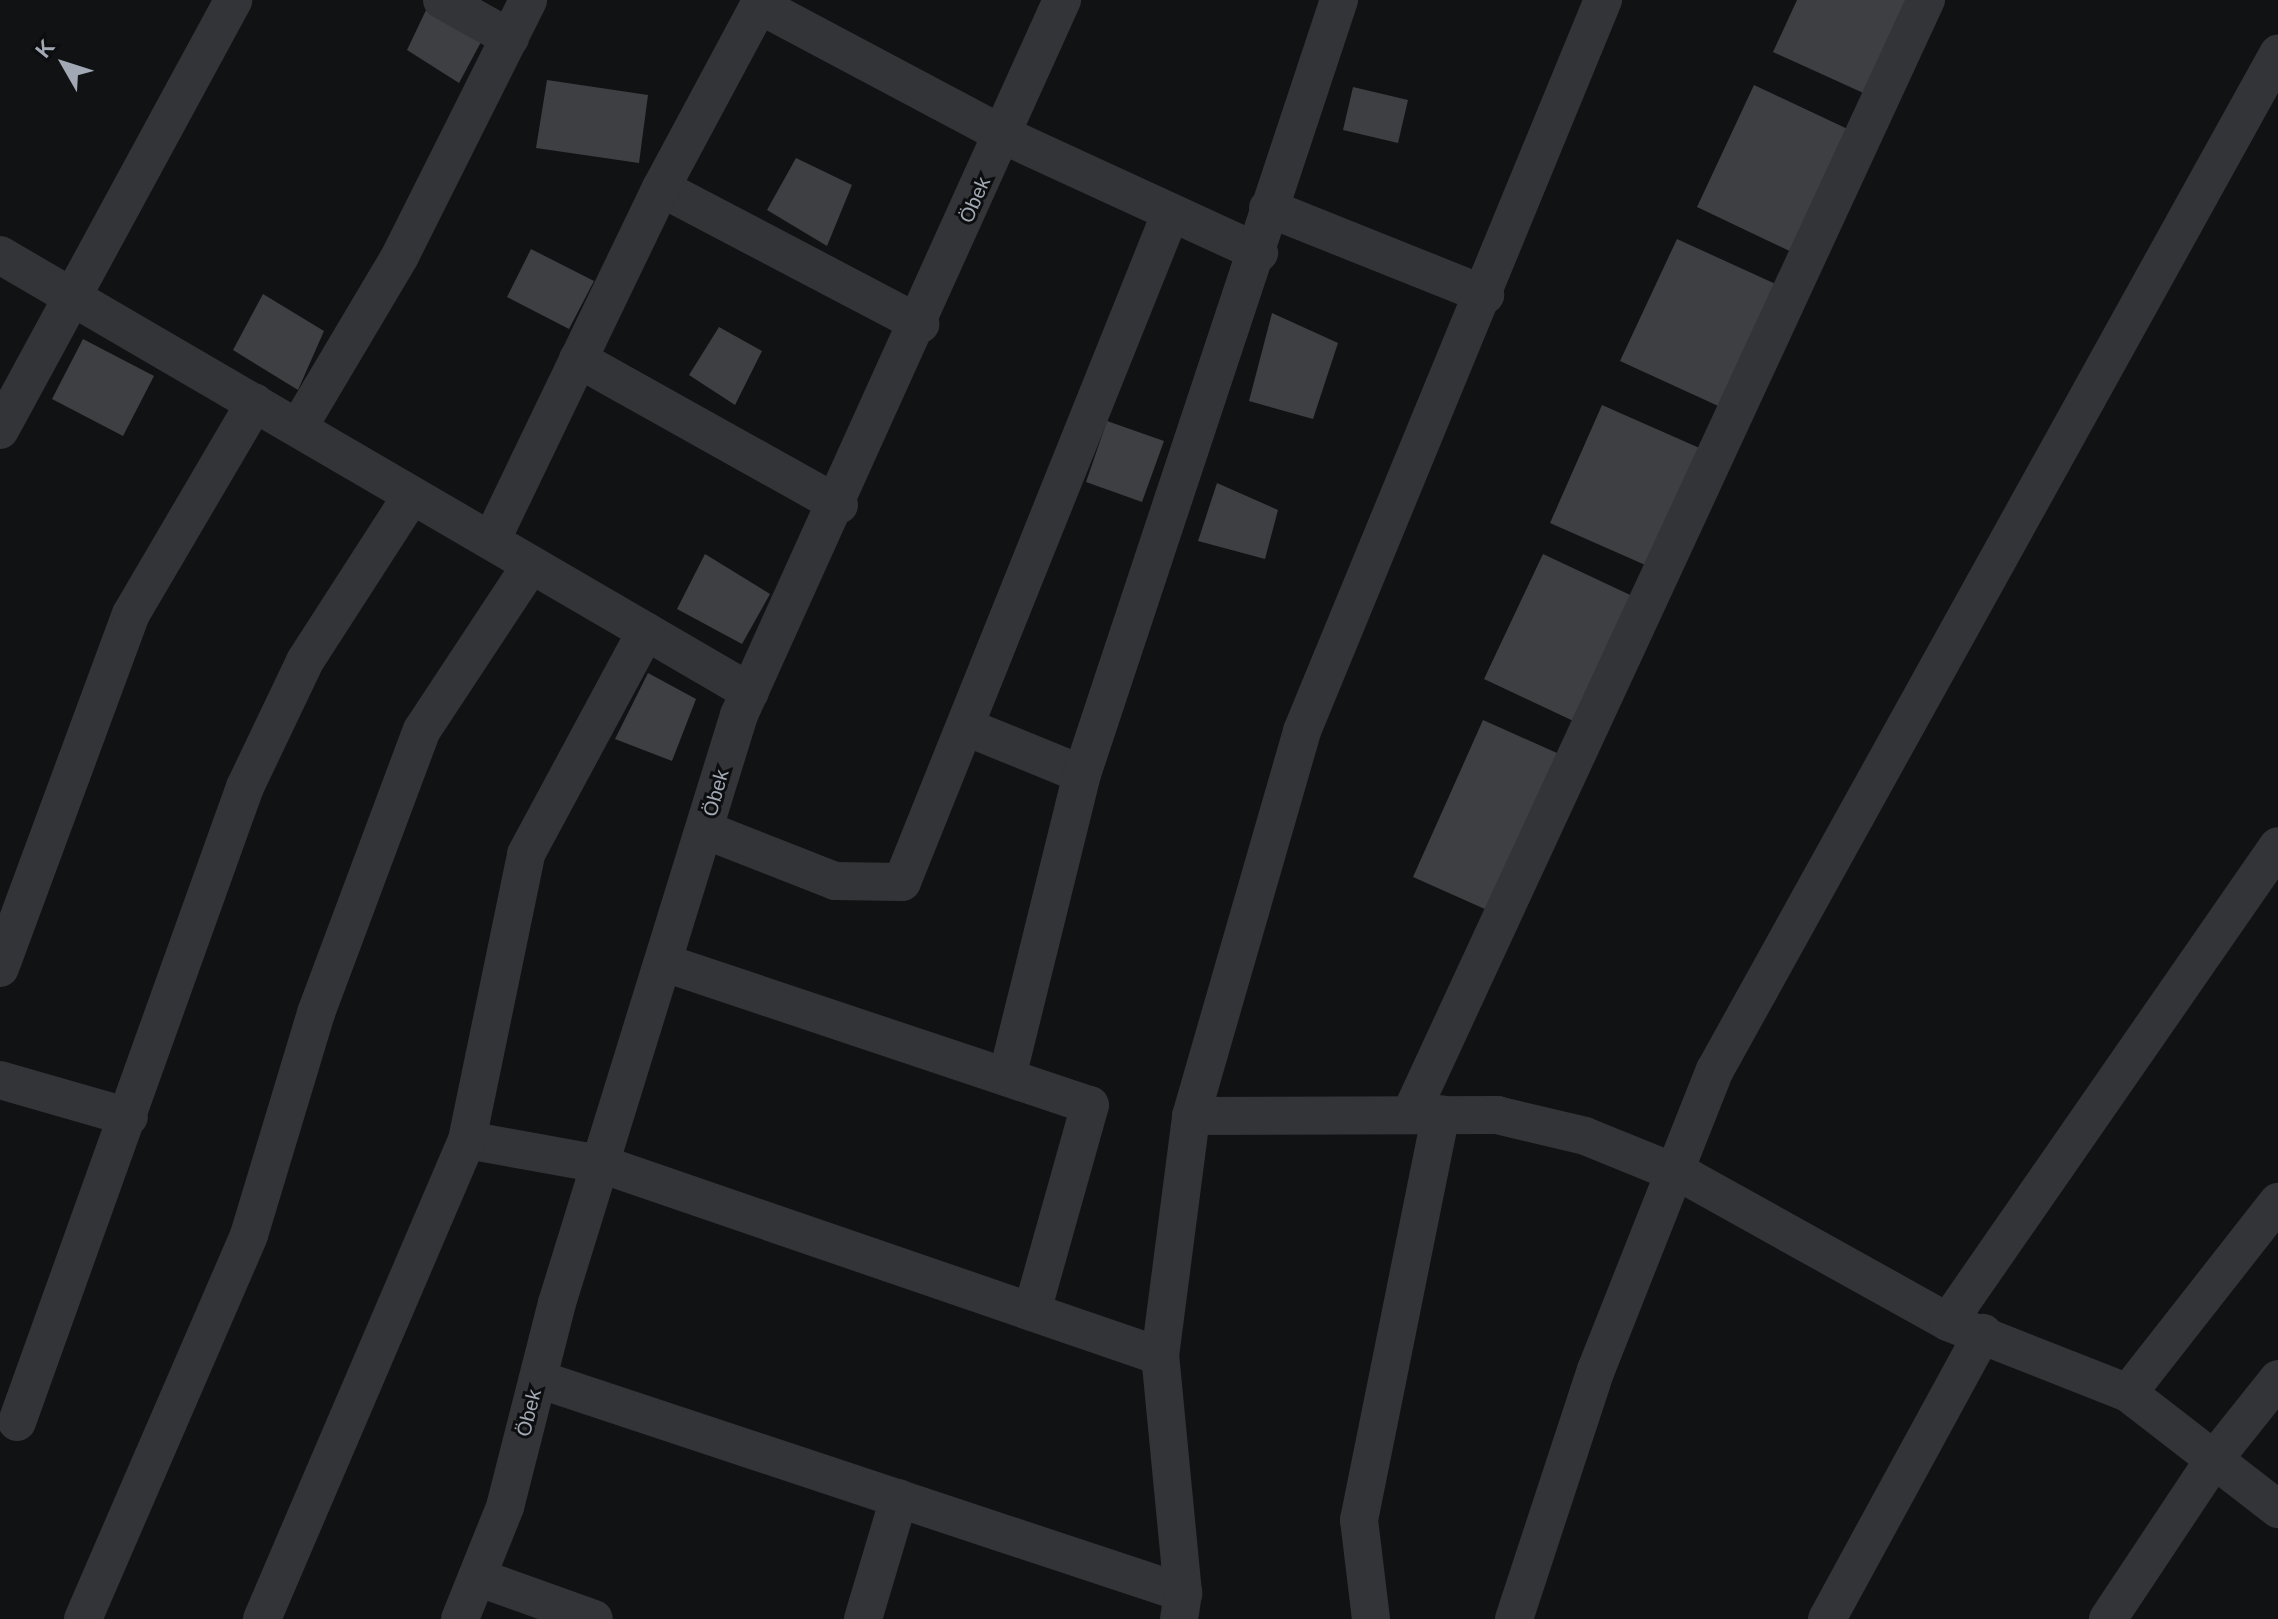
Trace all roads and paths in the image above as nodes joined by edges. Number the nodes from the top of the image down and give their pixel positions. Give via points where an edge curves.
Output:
1 (233, 0) edge
2 (442, 0) edge
3 (528, 0) edge
4 (1062, 0) edge
5 (1339, 0) edge
6 (1603, 0) edge
7 (1926, 0) edge
8 (760, 3) edge
9 (510, 38) junction
10 (2278, 54) edge
11 (1003, 135) junction
12 (661, 188) junction
13 (1268, 208) junction
14 (1169, 217) junction
15 (1259, 253) junction
16 (0, 255) edge
17 (1485, 295) junction
18 (72, 297) junction
19 (920, 324) junction
20 (578, 359) junction
21 (255, 403) junction
22 (298, 428) junction
23 (0, 430) edge
24 (412, 495) junction
25 (839, 505) junction
26 (491, 541) junction
27 (531, 565) junction
28 (646, 631) junction
29 (750, 692) junction
30 (966, 727) junction
31 (1082, 774) junction
32 (705, 830) junction
33 (2278, 846) edge
34 (665, 963) junction
35 (0, 968) edge
36 (1007, 1077) junction
37 (0, 1080) edge
38 (1426, 1114) junction
39 (1191, 1116) junction
40 (129, 1117) junction
41 (467, 1140) junction
42 (601, 1164) junction
43 (1673, 1173) junction
44 (2278, 1202) edge
45 (1032, 1312) junction
46 (1966, 1328) junction
47 (1160, 1356) junction
48 (538, 1379) junction
49 (2278, 1379) edge
50 (2128, 1393) junction
51 (17, 1422) dead end
52 (2215, 1458) junction
53 (899, 1498) junction
54 (2278, 1509) edge
55 (477, 1577) junction
56 (1181, 1606) edge
57 (83, 1619) edge
58 (262, 1619) edge
59 (460, 1619) edge
60 (594, 1619) edge
61 (863, 1619) edge
62 (1371, 1619) edge
63 (1514, 1619) edge
64 (1827, 1619) edge
65 (2108, 1619) edge

1 - 18 street
2 - 9 street
3 - 9 street
4 - 11 street, Öbek
5 - 13 street
6 - 17 street
7 - 38 street
8 - 11 street
8 - 12 street
9 - 22 street via 400,256
10 - 43 street via 1715,1070
11 - 14 street
11 - 19 street, Öbek
12 - 19 street
12 - 20 street
13 - 15 street
13 - 17 street
14 - 15 street
14 - 30 street
15 - 31 street
16 - 18 street
17 - 39 street via 1302,731
18 - 21 street
18 - 23 street
19 - 25 street, Öbek
20 - 25 street
20 - 26 street
21 - 22 street
21 - 35 street via 131,614
22 - 24 street
24 - 26 street
24 - 40 street via 305,661 245,787
25 - 29 street, Öbek
26 - 27 street
27 - 28 street
27 - 57 street via 422,730 316,1013 249,1235
28 - 29 street
28 - 41 street via 526,854
29 - 32 street, Öbek
30 - 31 street
30 - 32 street via 902,882 835,881
31 - 36 street
32 - 34 street, Öbek
33 - 46 street
34 - 36 street
34 - 42 street, Öbek
36 - 45 street via 1090,1105
37 - 40 street
38 - 39 street
38 - 43 street via 1497,1115 1585,1136
38 - 62 street via 1359,1520
39 - 47 street
40 - 51 street
41 - 42 street
41 - 58 street
42 - 45 street
42 - 48 street, Öbek
43 - 46 street
43 - 63 street via 1596,1370
44 - 50 street
45 - 47 street
46 - 50 street
46 - 64 street
47 - 56 street
48 - 53 street
48 - 55 street, Öbek via 505,1507
49 - 52 street
50 - 52 street
52 - 54 street
52 - 65 street
53 - 56 street
53 - 61 street
55 - 59 street, Öbek
55 - 60 street

